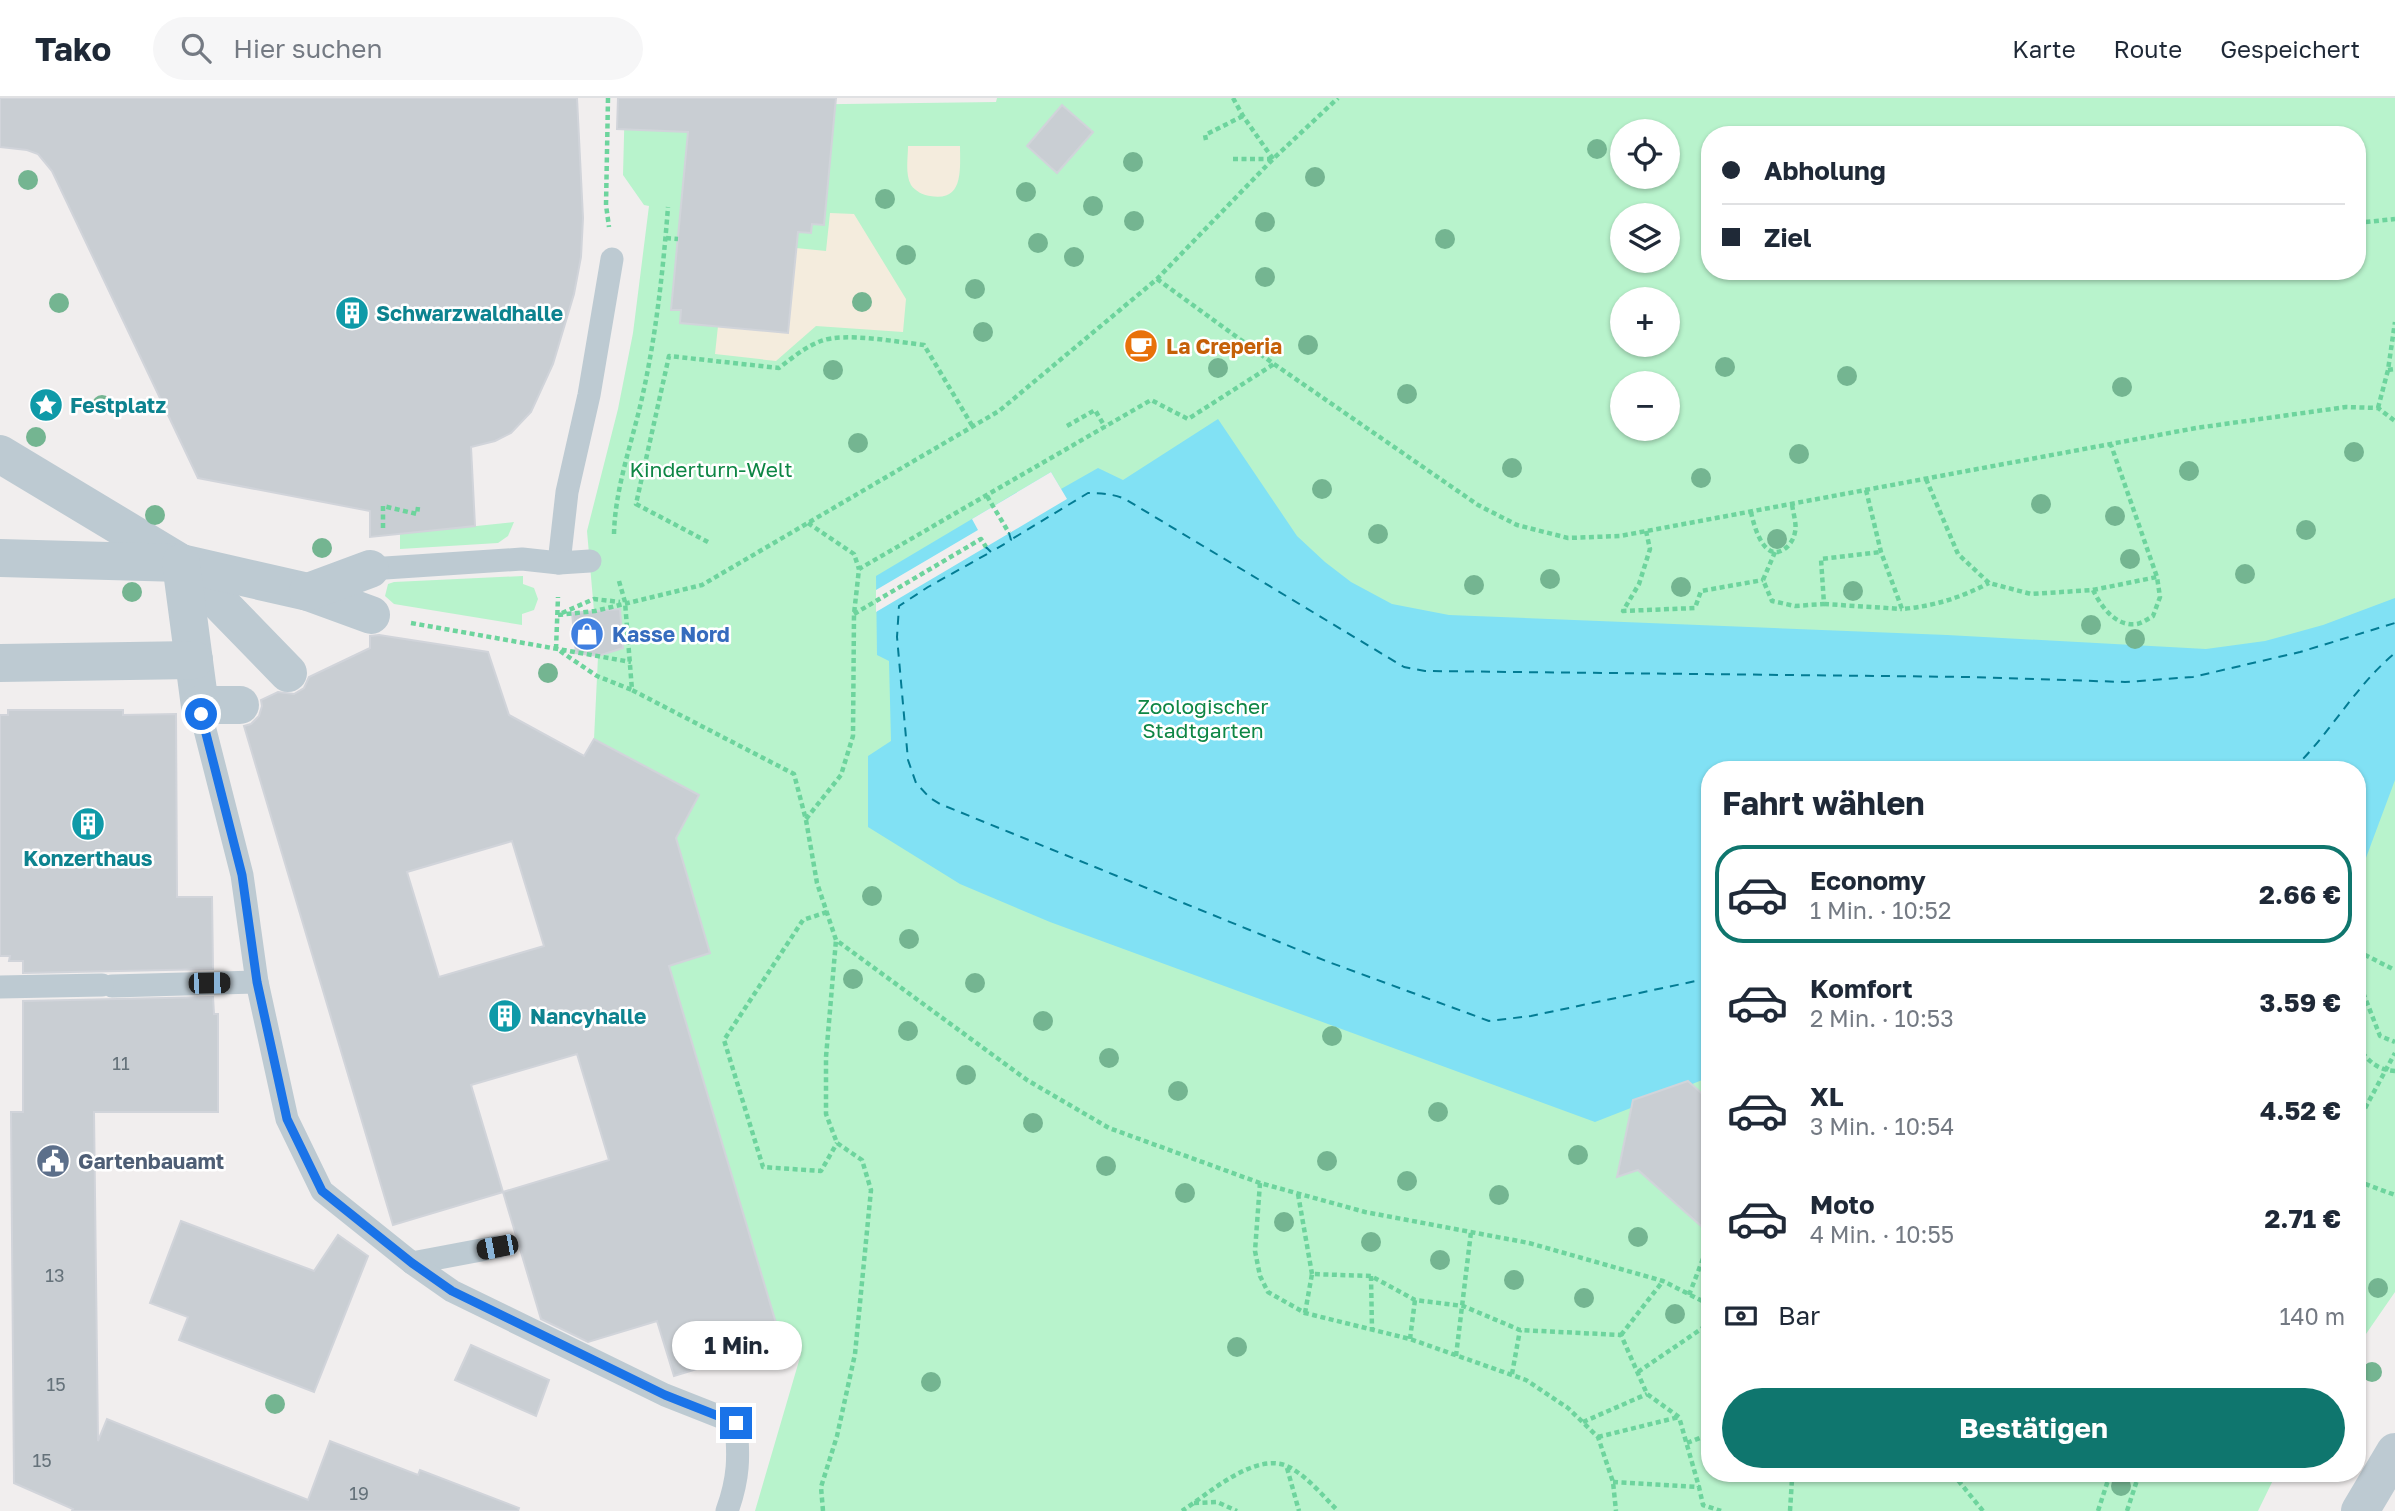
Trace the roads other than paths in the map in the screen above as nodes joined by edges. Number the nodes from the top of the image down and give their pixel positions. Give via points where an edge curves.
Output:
1 (612, 259) road end
2 (0, 454) edge
3 (0, 558) edge
4 (590, 561) dead end
5 (181, 563) junction
6 (559, 563) junction
7 (370, 569) joint
8 (308, 592) junction
9 (371, 615) road end
10 (194, 660) junction
11 (0, 663) edge
12 (288, 673) dead end
13 (240, 705) dead end
14 (201, 710) junction
15 (257, 982) junction
16 (0, 987) edge
17 (497, 1247) dead end
18 (412, 1263) junction
19 (2395, 1452) edge
20 (727, 1511) edge
21 (2360, 1511) edge

1 - 6 lane via 567,492
2 - 5 street
3 - 5 street
4 - 6 lane
5 - 8 street
5 - 10 street
5 - 12 street
6 - 7 lane via 522,559
7 - 8 street
8 - 9 street
10 - 11 street
10 - 14 street
13 - 14 street
14 - 15 lane via 242,875
15 - 16 lane
15 - 18 lane via 287,1119 322,1191
17 - 18 lane
18 - 20 lane via 452,1291 665,1395 736,1423 739,1461
19 - 21 street

